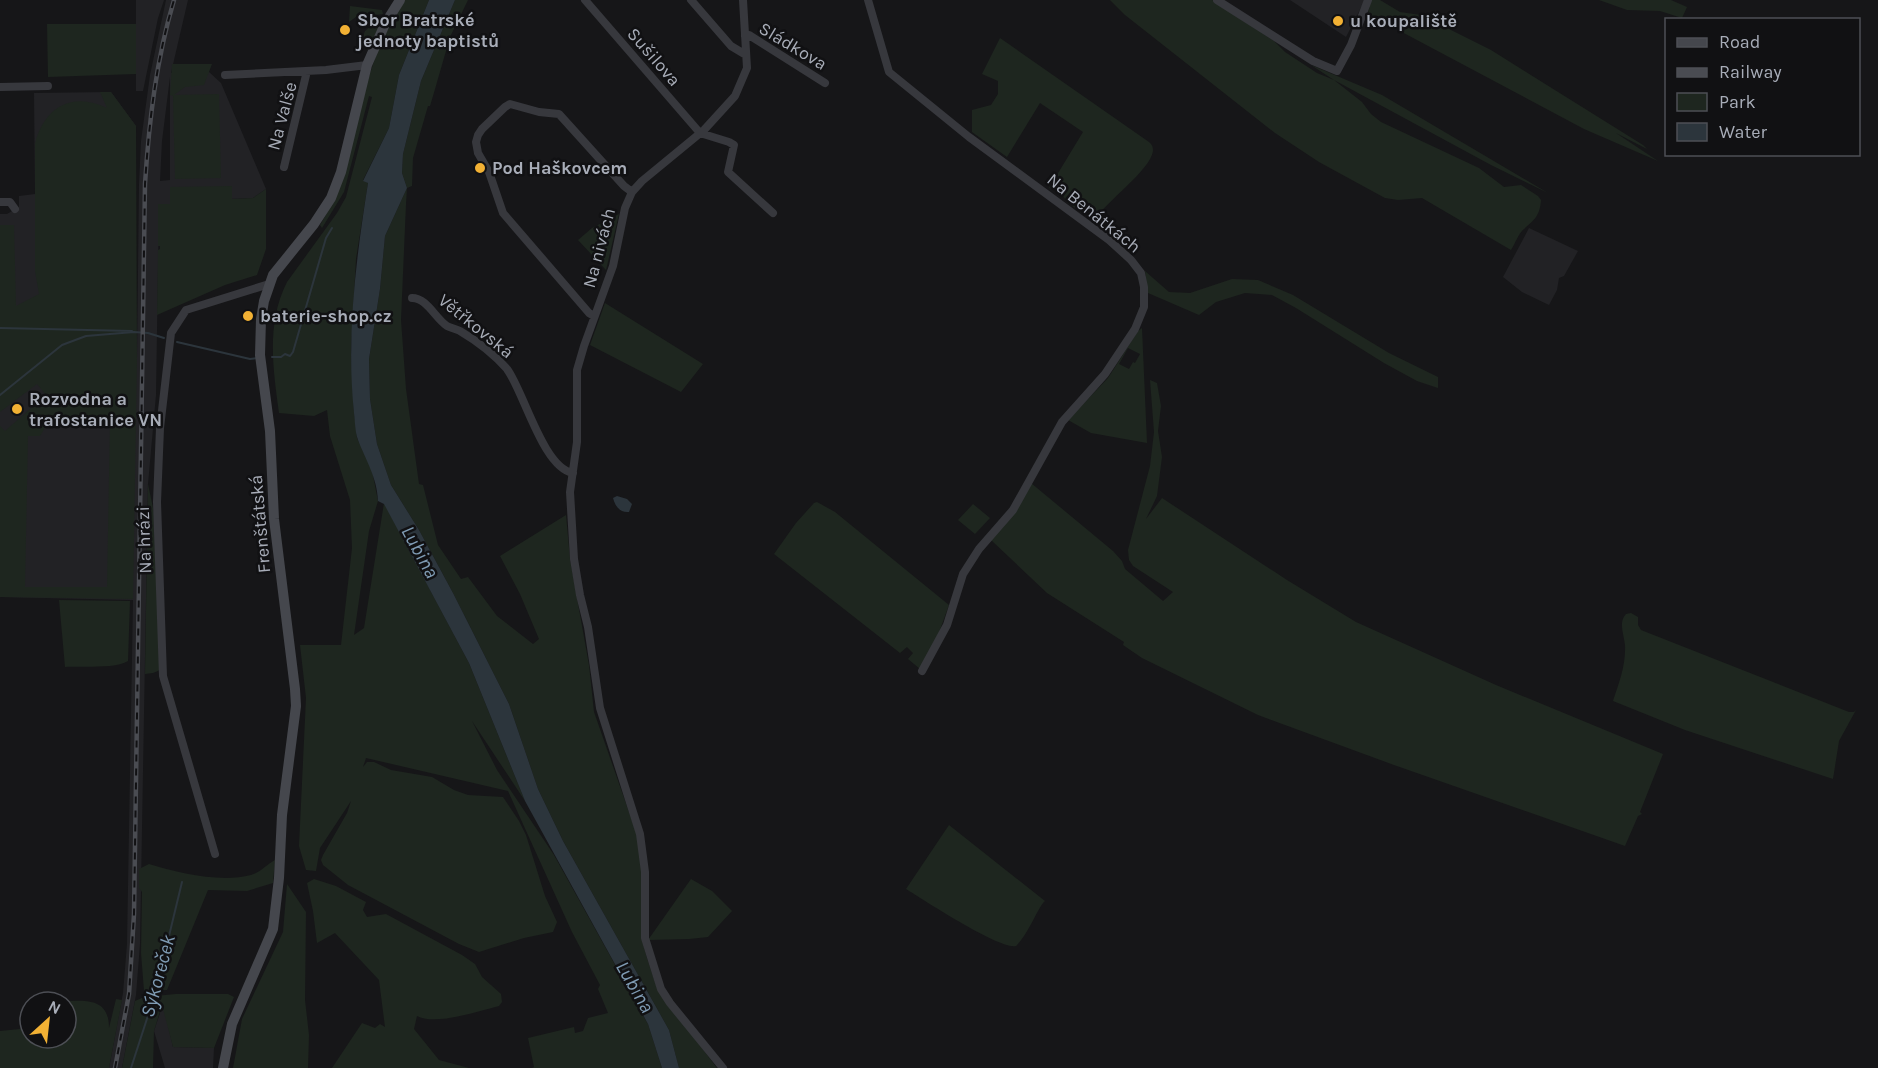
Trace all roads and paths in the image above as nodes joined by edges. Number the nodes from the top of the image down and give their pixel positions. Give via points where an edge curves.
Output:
1 (400, 0) edge
2 (585, 0) edge
3 (691, 0) edge
4 (742, 0) edge
5 (868, 0) edge
6 (1217, 0) edge
7 (1368, 0) edge
8 (745, 36) junction
9 (746, 55) junction
10 (367, 65) junction
11 (307, 71) junction
12 (225, 75) dead end
13 (825, 83) dead end
14 (48, 86) dead end
15 (0, 87) edge
16 (700, 133) junction
17 (284, 167) dead end
18 (632, 192) junction
19 (0, 202) edge
20 (15, 209) dead end
21 (773, 213) dead end
22 (269, 284) junction
23 (412, 298) dead end
24 (594, 316) junction
25 (573, 473) junction
26 (922, 671) dead end
27 (215, 854) dead end
28 (223, 1068) edge
29 (723, 1068) edge

1 - 10 main road, Frenštátská
2 - 16 street, Sušilova
3 - 9 street, Sládkova via 731,46
4 - 8 street, Na nivách
5 - 26 street, Na Benátkách via 889,72 969,137 1109,240 1141,273 1144,287 1144,307 1135,329 1106,374 1062,422 1013,510 963,574 947,625
6 - 7 street via 1313,61 1337,71
8 - 9 street, Na nivách
8 - 13 street, Sládkova
9 - 16 street, Na nivách via 747,68 735,96
10 - 11 street, Na Valše
10 - 22 main road, Frenštátská via 331,198
11 - 12 street, Na Valše
11 - 17 street, Na Valše
14 - 15 street
16 - 18 street, Na nivách
16 - 21 street via 734,146 728,172
18 - 24 street, Na nivách via 613,266
18 - 24 street via 559,114 510,104 478,135 478,153 489,172 502,213
19 - 20 street via 10,202
22 - 27 street, Na hrázi via 186,310 171,333 160,428 163,676
22 - 28 main road, Frenštátská via 261,319 260,358 295,715 271,938 232,1024
23 - 25 street, Větřkovská via 420,300 447,326 480,344 501,363 513,378 537,434 553,458
24 - 25 street, Na nivách via 577,370
25 - 29 street, Na nivách via 570,513 574,559 600,708 640,834 645,872 645,938 661,989

